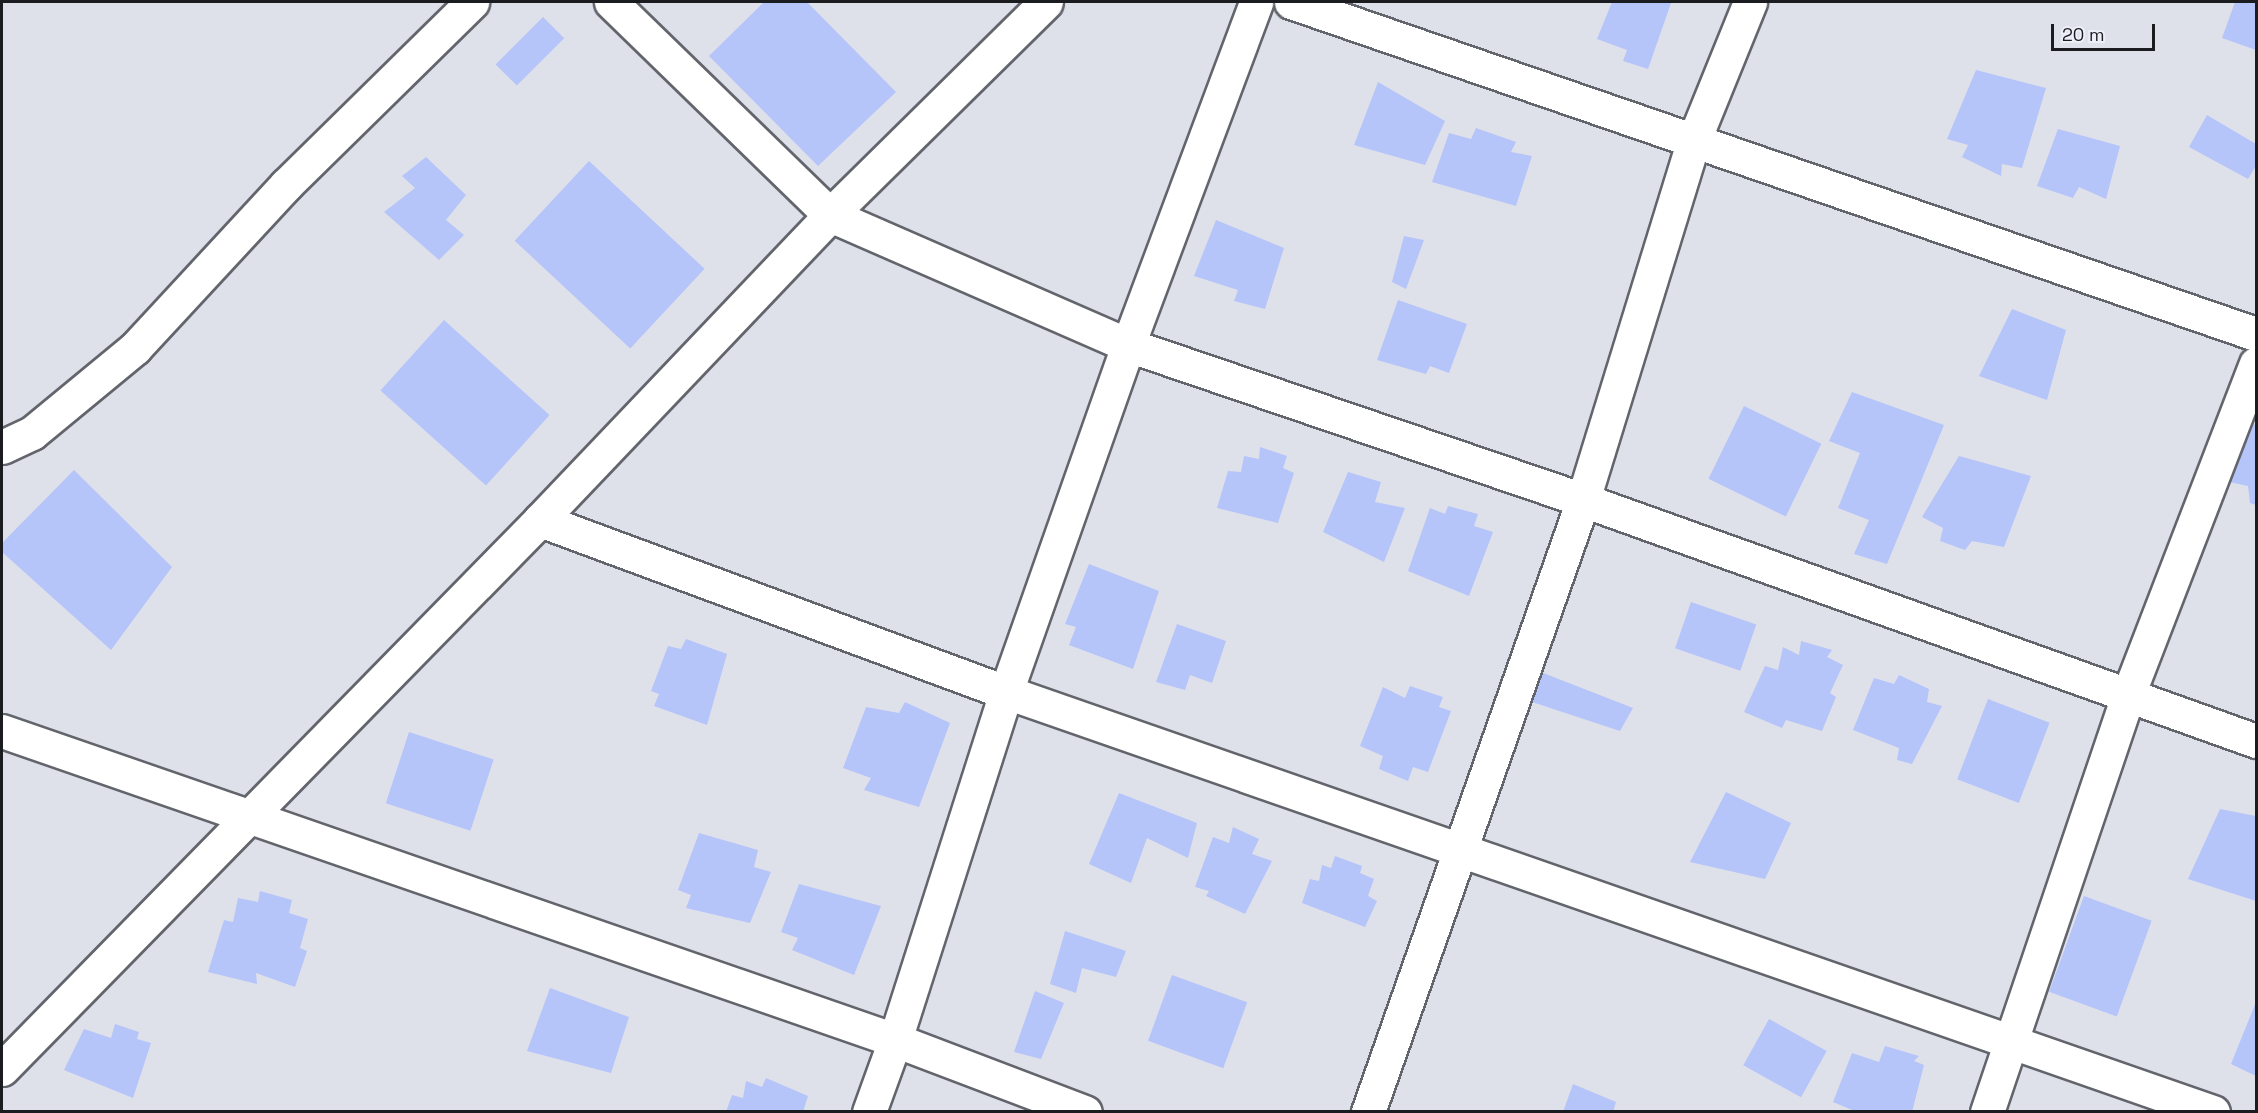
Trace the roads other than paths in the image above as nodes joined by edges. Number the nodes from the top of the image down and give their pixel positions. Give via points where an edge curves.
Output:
1 (472, 2) edge
2 (611, 2) edge
3 (1046, 2) edge
4 (1256, 2) edge
5 (1291, 2) edge
6 (1750, 2) edge
7 (1694, 140) junction
8 (830, 215) junction
9 (2256, 334) edge
10 (1128, 345) junction
11 (2256, 364) edge
12 (2, 447) edge
13 (1582, 500) junction
14 (540, 520) junction
15 (1006, 692) junction
16 (2128, 695) junction
17 (2, 731) edge
18 (2256, 741) edge
19 (250, 816) junction
20 (1459, 849) junction
21 (895, 1040) junction
22 (2010, 1042) junction
23 (2, 1070) edge
24 (869, 1112) edge
25 (1085, 1112) edge
26 (1368, 1112) edge
27 (1987, 1112) edge
28 (2213, 1112) edge

1 - 12 street via 286,185 135,348 32,433
2 - 8 street
3 - 8 street
4 - 10 street
5 - 7 street
6 - 7 street
7 - 9 street
7 - 13 street
8 - 10 street
8 - 14 street
10 - 13 street
10 - 15 street
11 - 16 street
13 - 16 street
13 - 20 street
14 - 15 street
14 - 19 street
15 - 20 street
15 - 21 street
16 - 18 street
16 - 22 street
17 - 19 street
19 - 21 street
19 - 23 street
20 - 22 street
20 - 26 street
21 - 24 street
21 - 25 street
22 - 27 street
22 - 28 street

